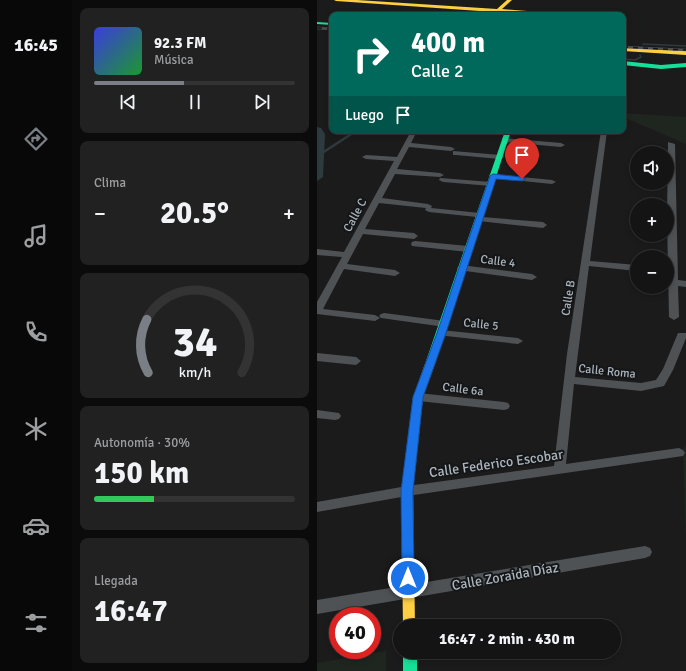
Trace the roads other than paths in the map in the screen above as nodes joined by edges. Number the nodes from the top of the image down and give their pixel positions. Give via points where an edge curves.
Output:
1 (335, 0) edge
2 (363, 0) edge
3 (496, 8) edge
4 (514, 12) edge
5 (317, 22) edge
6 (329, 24) edge
7 (317, 30) edge
8 (329, 31) edge
9 (626, 44) edge
10 (686, 48) edge
11 (626, 49) edge
12 (643, 50) junction
13 (686, 53) edge
14 (626, 63) edge
15 (686, 66) edge
16 (412, 134) edge
17 (604, 134) edge
18 (507, 135) edge
19 (671, 144) dead end
20 (406, 145) junction
21 (561, 145) dead end
22 (366, 157) dead end
23 (499, 157) junction
24 (399, 159) junction
25 (392, 171) junction
26 (492, 180) junction
27 (552, 182) dead end
28 (377, 200) junction
29 (479, 217) junction
30 (543, 225) dead end
31 (360, 231) junction
32 (468, 249) junction
33 (670, 250) edge
34 (317, 252) edge
35 (347, 255) junction
36 (587, 263) junction
37 (341, 266) junction
38 (630, 267) edge
39 (461, 268) junction
40 (395, 273) dead end
41 (532, 277) dead end
42 (674, 283) edge
43 (686, 284) edge
44 (673, 294) edge
45 (317, 311) edge
46 (674, 317) dead end
47 (443, 328) junction
48 (682, 335) dead end
49 (518, 341) dead end
50 (317, 357) edge
51 (356, 362) dead end
52 (569, 380) junction
53 (418, 397) junction
54 (504, 406) dead end
55 (317, 414) edge
56 (335, 416) dead end
57 (679, 453) dead end
58 (559, 470) junction
59 (407, 491) junction
60 (317, 507) edge
61 (645, 552) dead end
62 (408, 592) junction
63 (317, 607) edge
64 (409, 619) edge
65 (410, 659) edge
66 (411, 671) edge

1 - 3 street
2 - 3 street
3 - 4 street
5 - 6 street
7 - 8 street
9 - 10 street
11 - 12 street
12 - 13 street
12 - 14 street via 664,58 652,64
14 - 15 street via 661,67
16 - 20 street, Calle C
17 - 36 street, Calle B
18 - 21 street
18 - 23 street
19 - 33 street
20 - 23 street
20 - 24 street, Calle C
22 - 24 street
23 - 26 street
24 - 25 street, Calle C
25 - 26 street
25 - 28 street, Calle C
26 - 27 street
26 - 29 street
28 - 29 street
28 - 31 street, Calle C
29 - 30 street
29 - 32 street
31 - 32 street
31 - 35 street, Calle C
32 - 39 street
34 - 35 street
35 - 37 street, Calle C
36 - 38 street
36 - 52 street, Calle B
37 - 40 street
37 - 45 street, Calle C
39 - 41 street, Calle 4
39 - 47 street
42 - 43 street
44 - 46 street
45 - 47 street, Calle 5 via 379,317
47 - 49 street, Calle 5
47 - 53 street
48 - 52 street, Calle Roma via 660,383 641,387
50 - 51 street
52 - 58 street, Calle B
53 - 54 street, Calle 6a
53 - 59 street
55 - 56 street
57 - 58 street, Calle Federico Escobar
58 - 59 street, Calle Federico Escobar
59 - 60 street, Calle Federico Escobar
59 - 62 street
61 - 62 street, Calle Zoraida Díaz
62 - 63 street, Calle Zoraida Díaz
62 - 64 street
65 - 66 street

